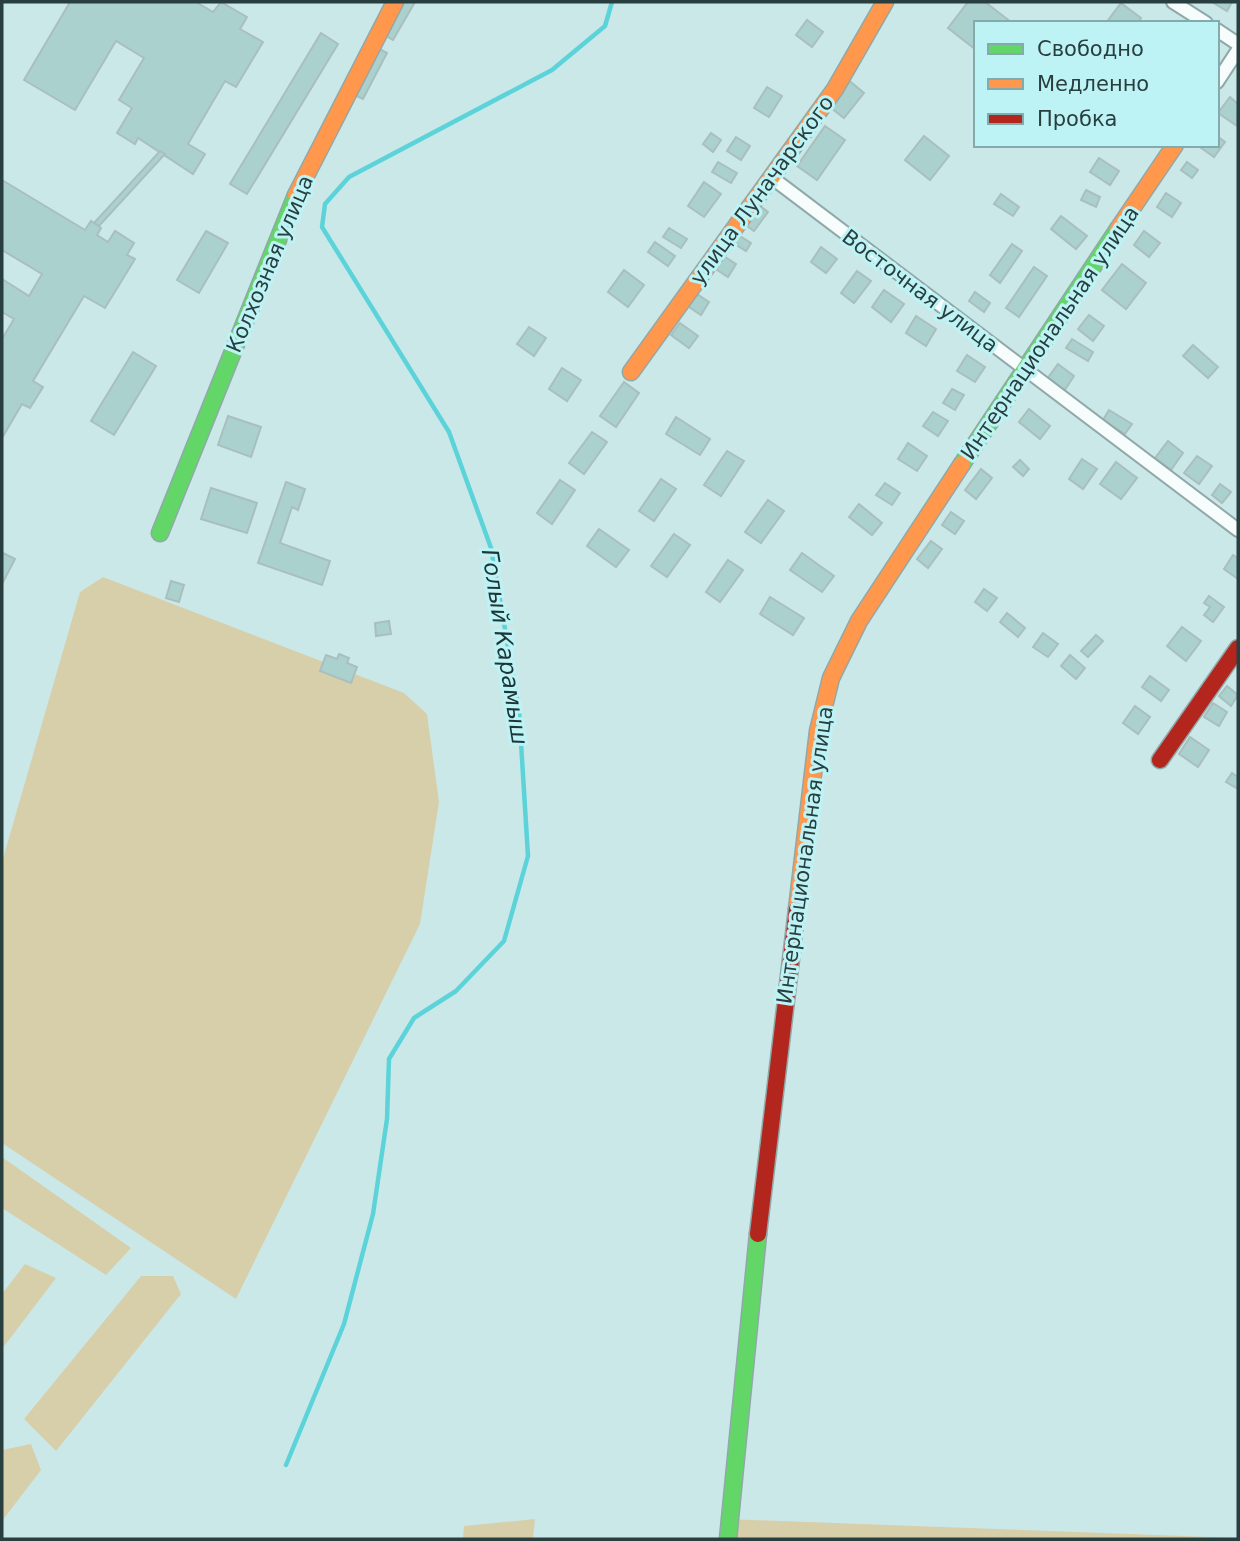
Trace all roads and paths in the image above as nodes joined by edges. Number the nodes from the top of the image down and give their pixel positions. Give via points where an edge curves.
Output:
1 (395, 2) edge
2 (885, 2) edge
3 (1173, 2) edge
4 (1203, 21) edge
5 (1219, 31) edge
6 (1238, 44) edge
7 (1238, 50) edge
8 (1219, 79) edge
9 (1174, 147) edge
10 (771, 177) junction
11 (1023, 370) junction
12 (631, 372) dead end
13 (1238, 530) edge
14 (160, 533) dead end
15 (1238, 648) edge
16 (1160, 760) dead end
17 (727, 1539) edge

1 - 14 street, Колхозная улица via 286,215
2 - 10 street, улица Луначарского via 835,89
3 - 4 street
5 - 6 street
7 - 8 street
9 - 11 street, Интернациональная улица
10 - 11 street, Восточная улица
10 - 12 street, улица Луначарского
11 - 13 street, Восточная улица
11 - 17 street, Интернациональная улица via 859,621 831,678 818,731 753,1276
15 - 16 street

